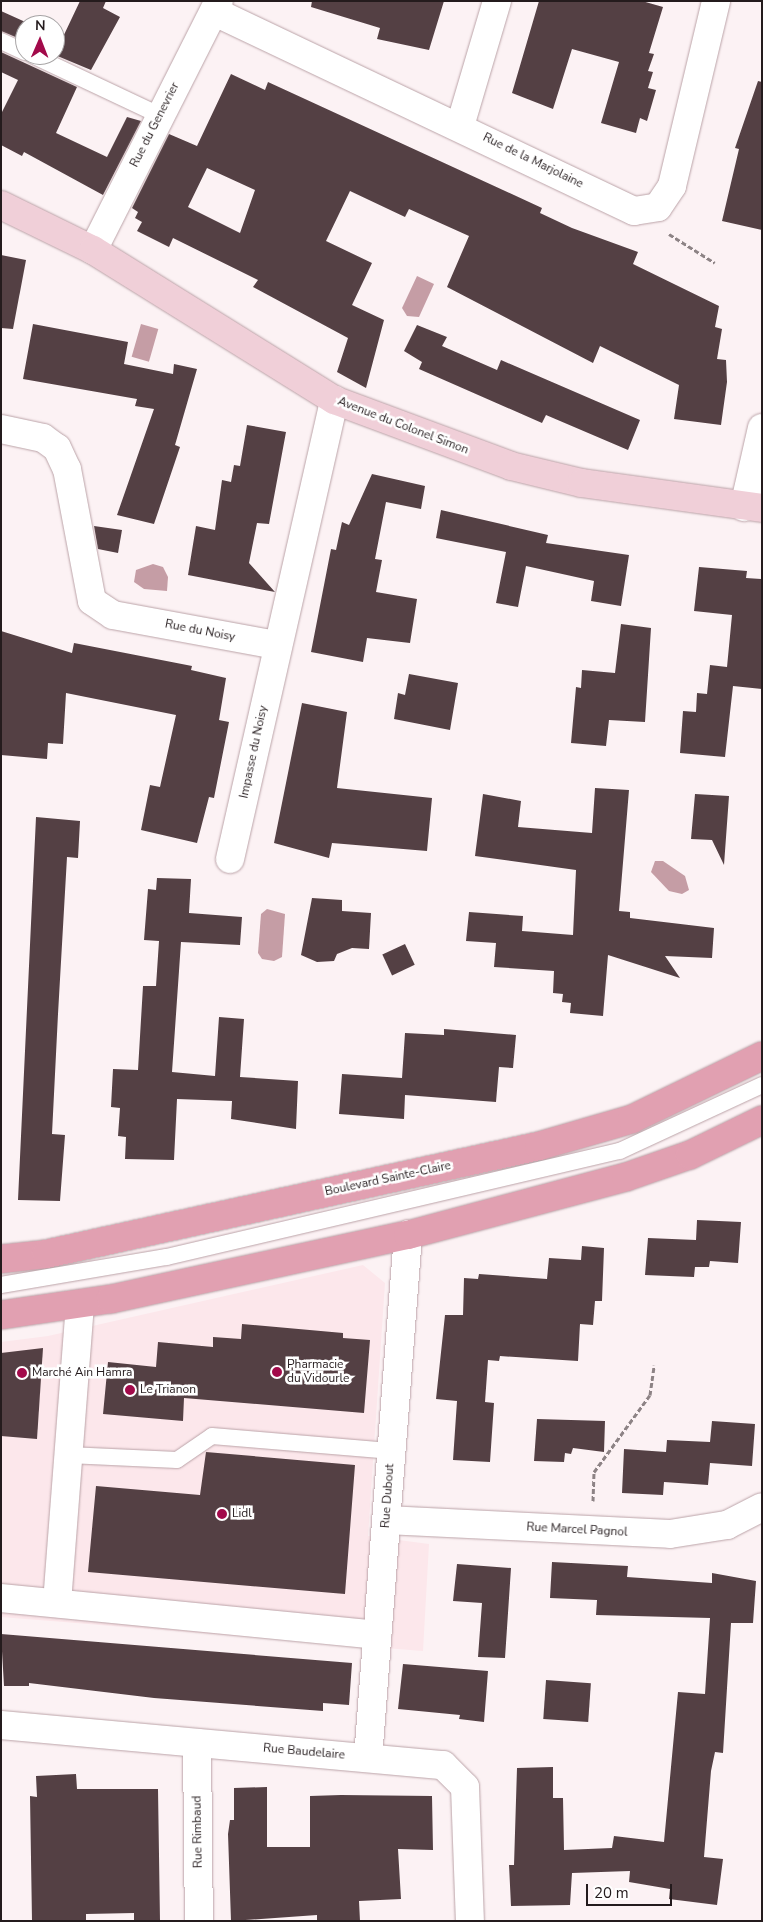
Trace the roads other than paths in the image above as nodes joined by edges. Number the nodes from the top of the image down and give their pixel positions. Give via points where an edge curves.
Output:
1 (497, 1) edge
2 (716, 1) edge
3 (217, 7) edge
4 (1, 41) edge
5 (15, 47) edge
6 (53, 65) edge
7 (159, 115) junction
8 (460, 126) junction
9 (1, 205) edge
10 (92, 250) junction
11 (334, 400) junction
12 (762, 428) edge
13 (1, 429) edge
14 (753, 508) edge
15 (277, 645) junction
16 (230, 859) dead end
17 (762, 1056) edge
18 (762, 1085) edge
19 (762, 1120) edge
20 (408, 1235) junction
21 (1, 1259) edge
22 (1, 1285) edge
23 (80, 1306) junction
24 (1, 1315) edge
25 (392, 1451) junction
26 (68, 1454) junction
27 (762, 1507) edge
28 (386, 1520) junction
29 (1, 1598) edge
30 (57, 1604) junction
31 (377, 1635) junction
32 (1, 1725) edge
33 (197, 1743) junction
34 (368, 1758) junction
35 (199, 1921) edge
36 (470, 1921) edge

1 - 8 street
2 - 8 street, Rue de la Marjolaine via 672,186 658,207 634,211
3 - 7 street, Rue du Genevrier
3 - 8 street, Rue de la Marjolaine
4 - 5 lane
6 - 7 lane
7 - 10 street, Rue du Genevrier
9 - 10 main road, Avenue du Colonel Simon
10 - 11 main road, Avenue du Colonel Simon
11 - 14 main road, Avenue du Colonel Simon via 511,466 582,483
11 - 15 street
12 - 14 street
13 - 15 street, Rue du Noisy via 43,438 57,448 67,469 92,601 112,615
15 - 16 street, Impasse du Noisy
17 - 21 main road, Boulevard Sainte-Claire via 632,1119 540,1146 46,1254
18 - 22 lane via 620,1151 167,1257
19 - 20 main road via 690,1155 626,1177
20 - 23 main road
20 - 25 street, Rue Dubout
23 - 24 main road
23 - 26 street
25 - 26 lane via 212,1436 176,1460
25 - 28 street, Rue Dubout
26 - 30 street
27 - 28 street, Rue Marcel Pagnol via 728,1525 693,1533
28 - 31 street, Rue Dubout
29 - 30 street
30 - 31 street
31 - 34 street, Rue Dubout
32 - 33 street, Rue Baudelaire
33 - 34 street, Rue Baudelaire
33 - 35 street, Rue Rimbaud
34 - 36 street, Rue Baudelaire via 443,1765 465,1788

